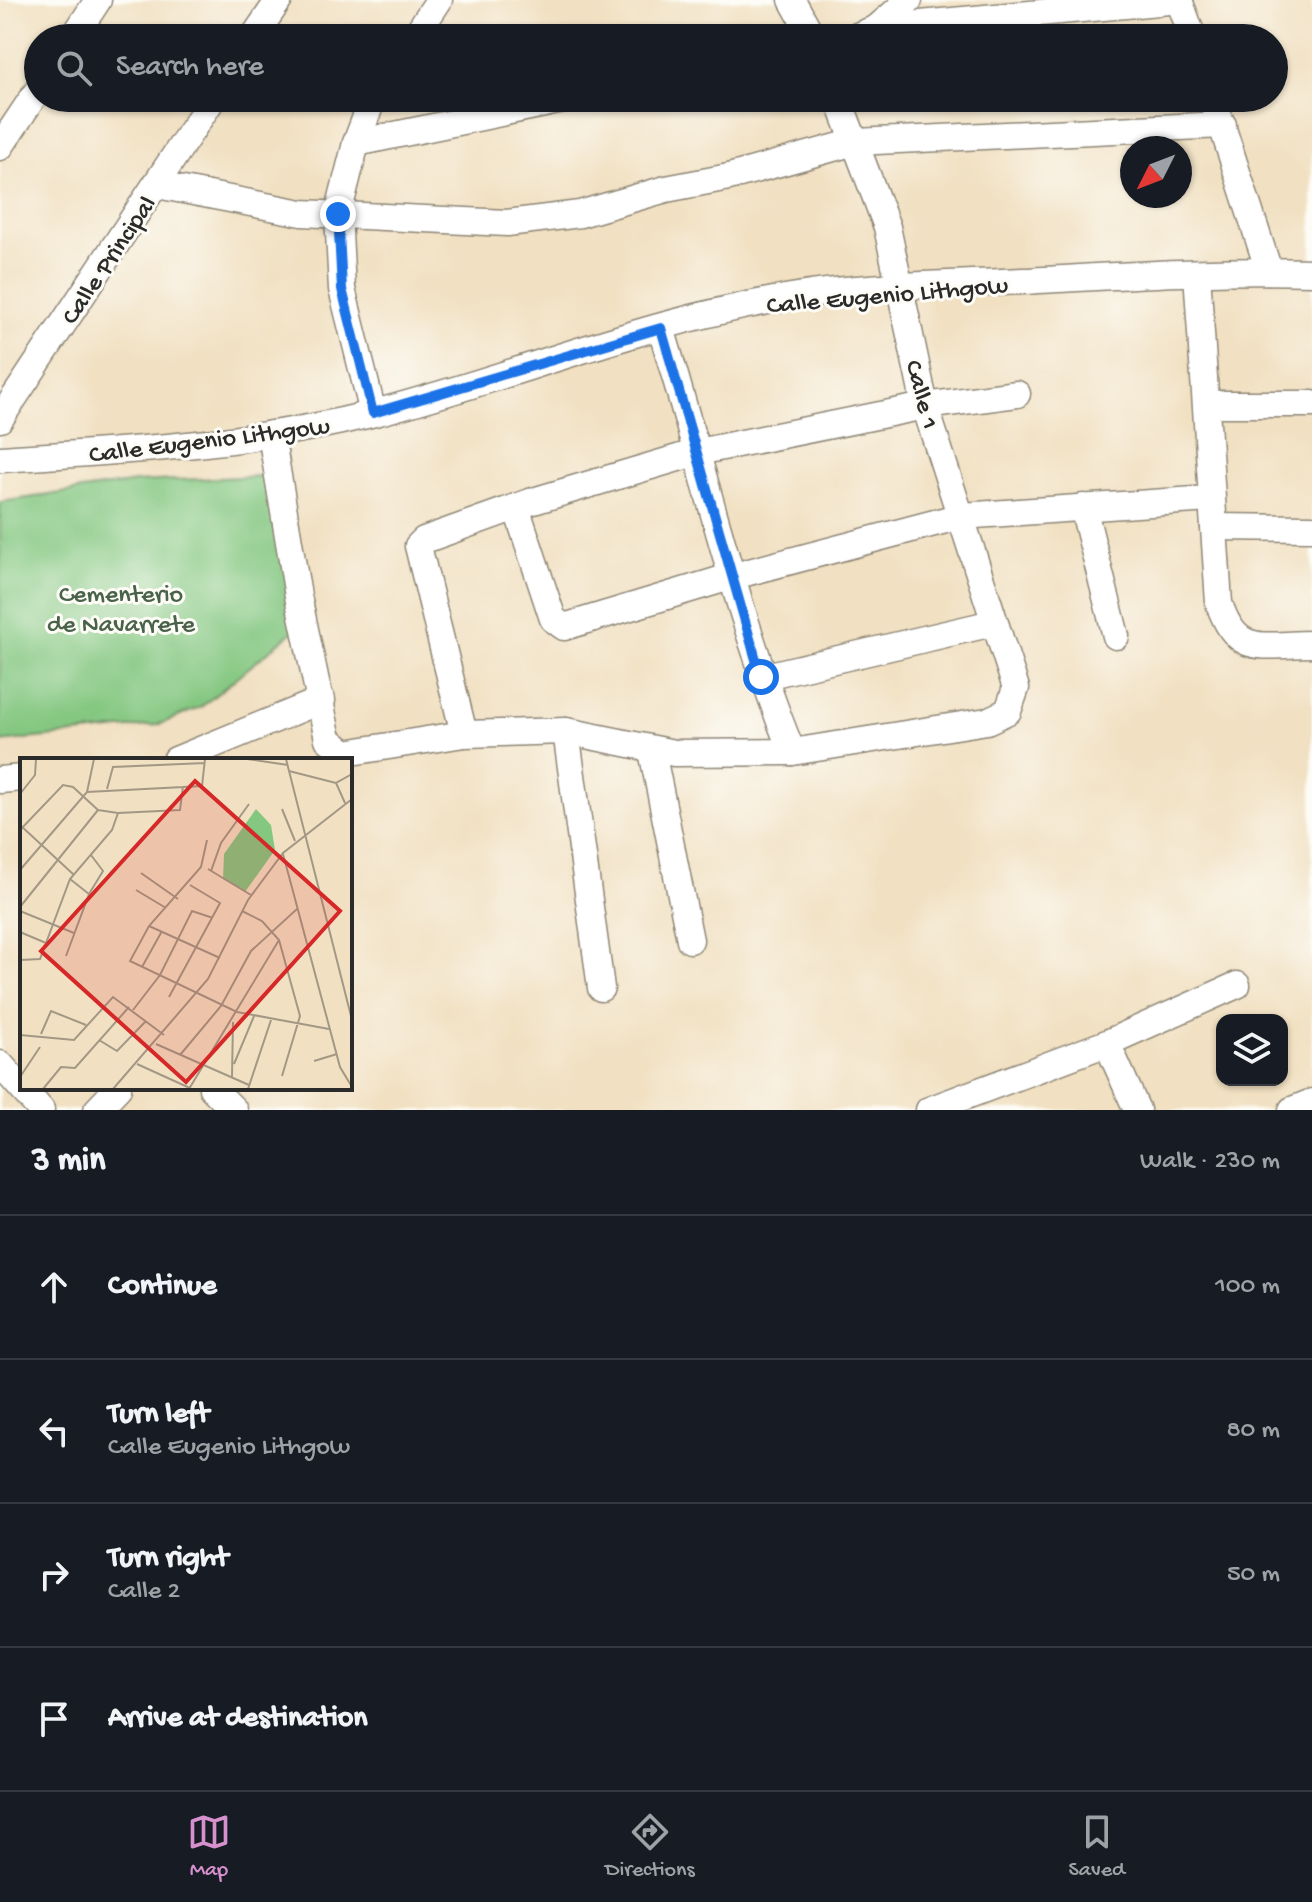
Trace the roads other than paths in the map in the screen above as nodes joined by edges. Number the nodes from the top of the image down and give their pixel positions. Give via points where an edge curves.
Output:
1 (98, 0) edge
2 (279, 0) edge
3 (439, 0) edge
4 (792, 0) edge
5 (909, 0) edge
6 (1180, 0) edge
7 (82, 24) edge
8 (263, 24) edge
9 (423, 24) edge
10 (805, 24) edge
11 (882, 24) edge
12 (920, 24) edge
13 (1188, 24) edge
14 (24, 111) edge
15 (204, 112) edge
16 (368, 112) edge
17 (505, 112) edge
18 (843, 112) edge
19 (1218, 112) edge
20 (1223, 125) junction
21 (855, 142) junction
22 (356, 143) junction
23 (0, 147) edge
24 (157, 185) junction
25 (338, 214) junction
26 (1269, 271) junction
27 (1312, 272) edge
28 (1197, 273) junction
29 (898, 287) junction
30 (661, 328) junction
31 (1017, 394) dead end
32 (1207, 404) junction
33 (1312, 404) edge
34 (925, 406) junction
35 (373, 413) junction
36 (0, 419) edge
37 (271, 434) junction
38 (698, 452) junction
39 (0, 459) edge
40 (1210, 499) junction
41 (516, 507) junction
42 (1083, 507) junction
43 (961, 516) junction
44 (1214, 527) junction
45 (1312, 528) edge
46 (730, 577) junction
47 (993, 623) junction
48 (1116, 636) dead end
49 (1312, 644) edge
50 (761, 677) junction
51 (322, 700) junction
52 (566, 731) junction
53 (464, 734) junction
54 (652, 751) junction
55 (792, 752) junction
56 (340, 757) edge
57 (181, 758) edge
58 (20, 778) edge
59 (0, 780) edge
60 (690, 940) dead end
61 (1237, 985) dead end
62 (601, 988) dead end
63 (1107, 1043) junction
64 (0, 1064) edge
65 (20, 1086) edge
66 (23, 1090) edge
67 (116, 1090) edge
68 (214, 1090) edge
69 (1312, 1102) edge
70 (41, 1110) edge
71 (97, 1110) edge
72 (234, 1110) edge
73 (929, 1110) edge
74 (1137, 1110) edge
75 (1292, 1110) edge

1 - 7 street
2 - 8 street
3 - 9 street
4 - 10 street
5 - 11 street
6 - 12 street
6 - 13 street
14 - 23 street
15 - 24 street, Calle Principal
16 - 22 street
17 - 22 street
18 - 21 street, Calle 1
19 - 20 street
20 - 21 street
20 - 26 street
21 - 25 street via 580,214 507,223
21 - 29 street, Calle 1 via 887,227
22 - 25 street
24 - 25 street via 302,213
24 - 36 street, Calle Principal
25 - 35 street via 342,289
26 - 27 street, Calle Eugenio Lithgow
26 - 28 street, Calle Eugenio Lithgow
28 - 29 street, Calle Eugenio Lithgow
28 - 32 street
29 - 30 street, Calle Eugenio Lithgow via 791,297
29 - 34 street, Calle 1
30 - 35 street, Calle Eugenio Lithgow
30 - 38 street
31 - 34 street
32 - 33 street
32 - 40 street
34 - 38 street
34 - 43 street, Calle 1
35 - 37 street, Calle Eugenio Lithgow
37 - 39 street, Calle Eugenio Lithgow via 166,449
37 - 51 street
38 - 41 street
38 - 46 street
40 - 42 street
40 - 44 street
41 - 46 street via 553,619 564,627
41 - 53 street via 418,546
42 - 43 street
42 - 48 street
43 - 46 street
43 - 47 street, Calle 1
44 - 45 street
44 - 49 street via 1219,603 1229,631 1255,644
46 - 50 street
47 - 50 street
47 - 55 street, Calle 1 via 1016,688 1008,711 999,718
50 - 55 street
51 - 56 street via 328,739
51 - 57 street
52 - 53 street
52 - 54 street
52 - 62 street
53 - 56 street
54 - 55 street
54 - 60 street
58 - 59 street
61 - 63 street
63 - 73 street
63 - 74 street
64 - 65 street
66 - 70 street
67 - 71 street
68 - 72 street
69 - 75 street

